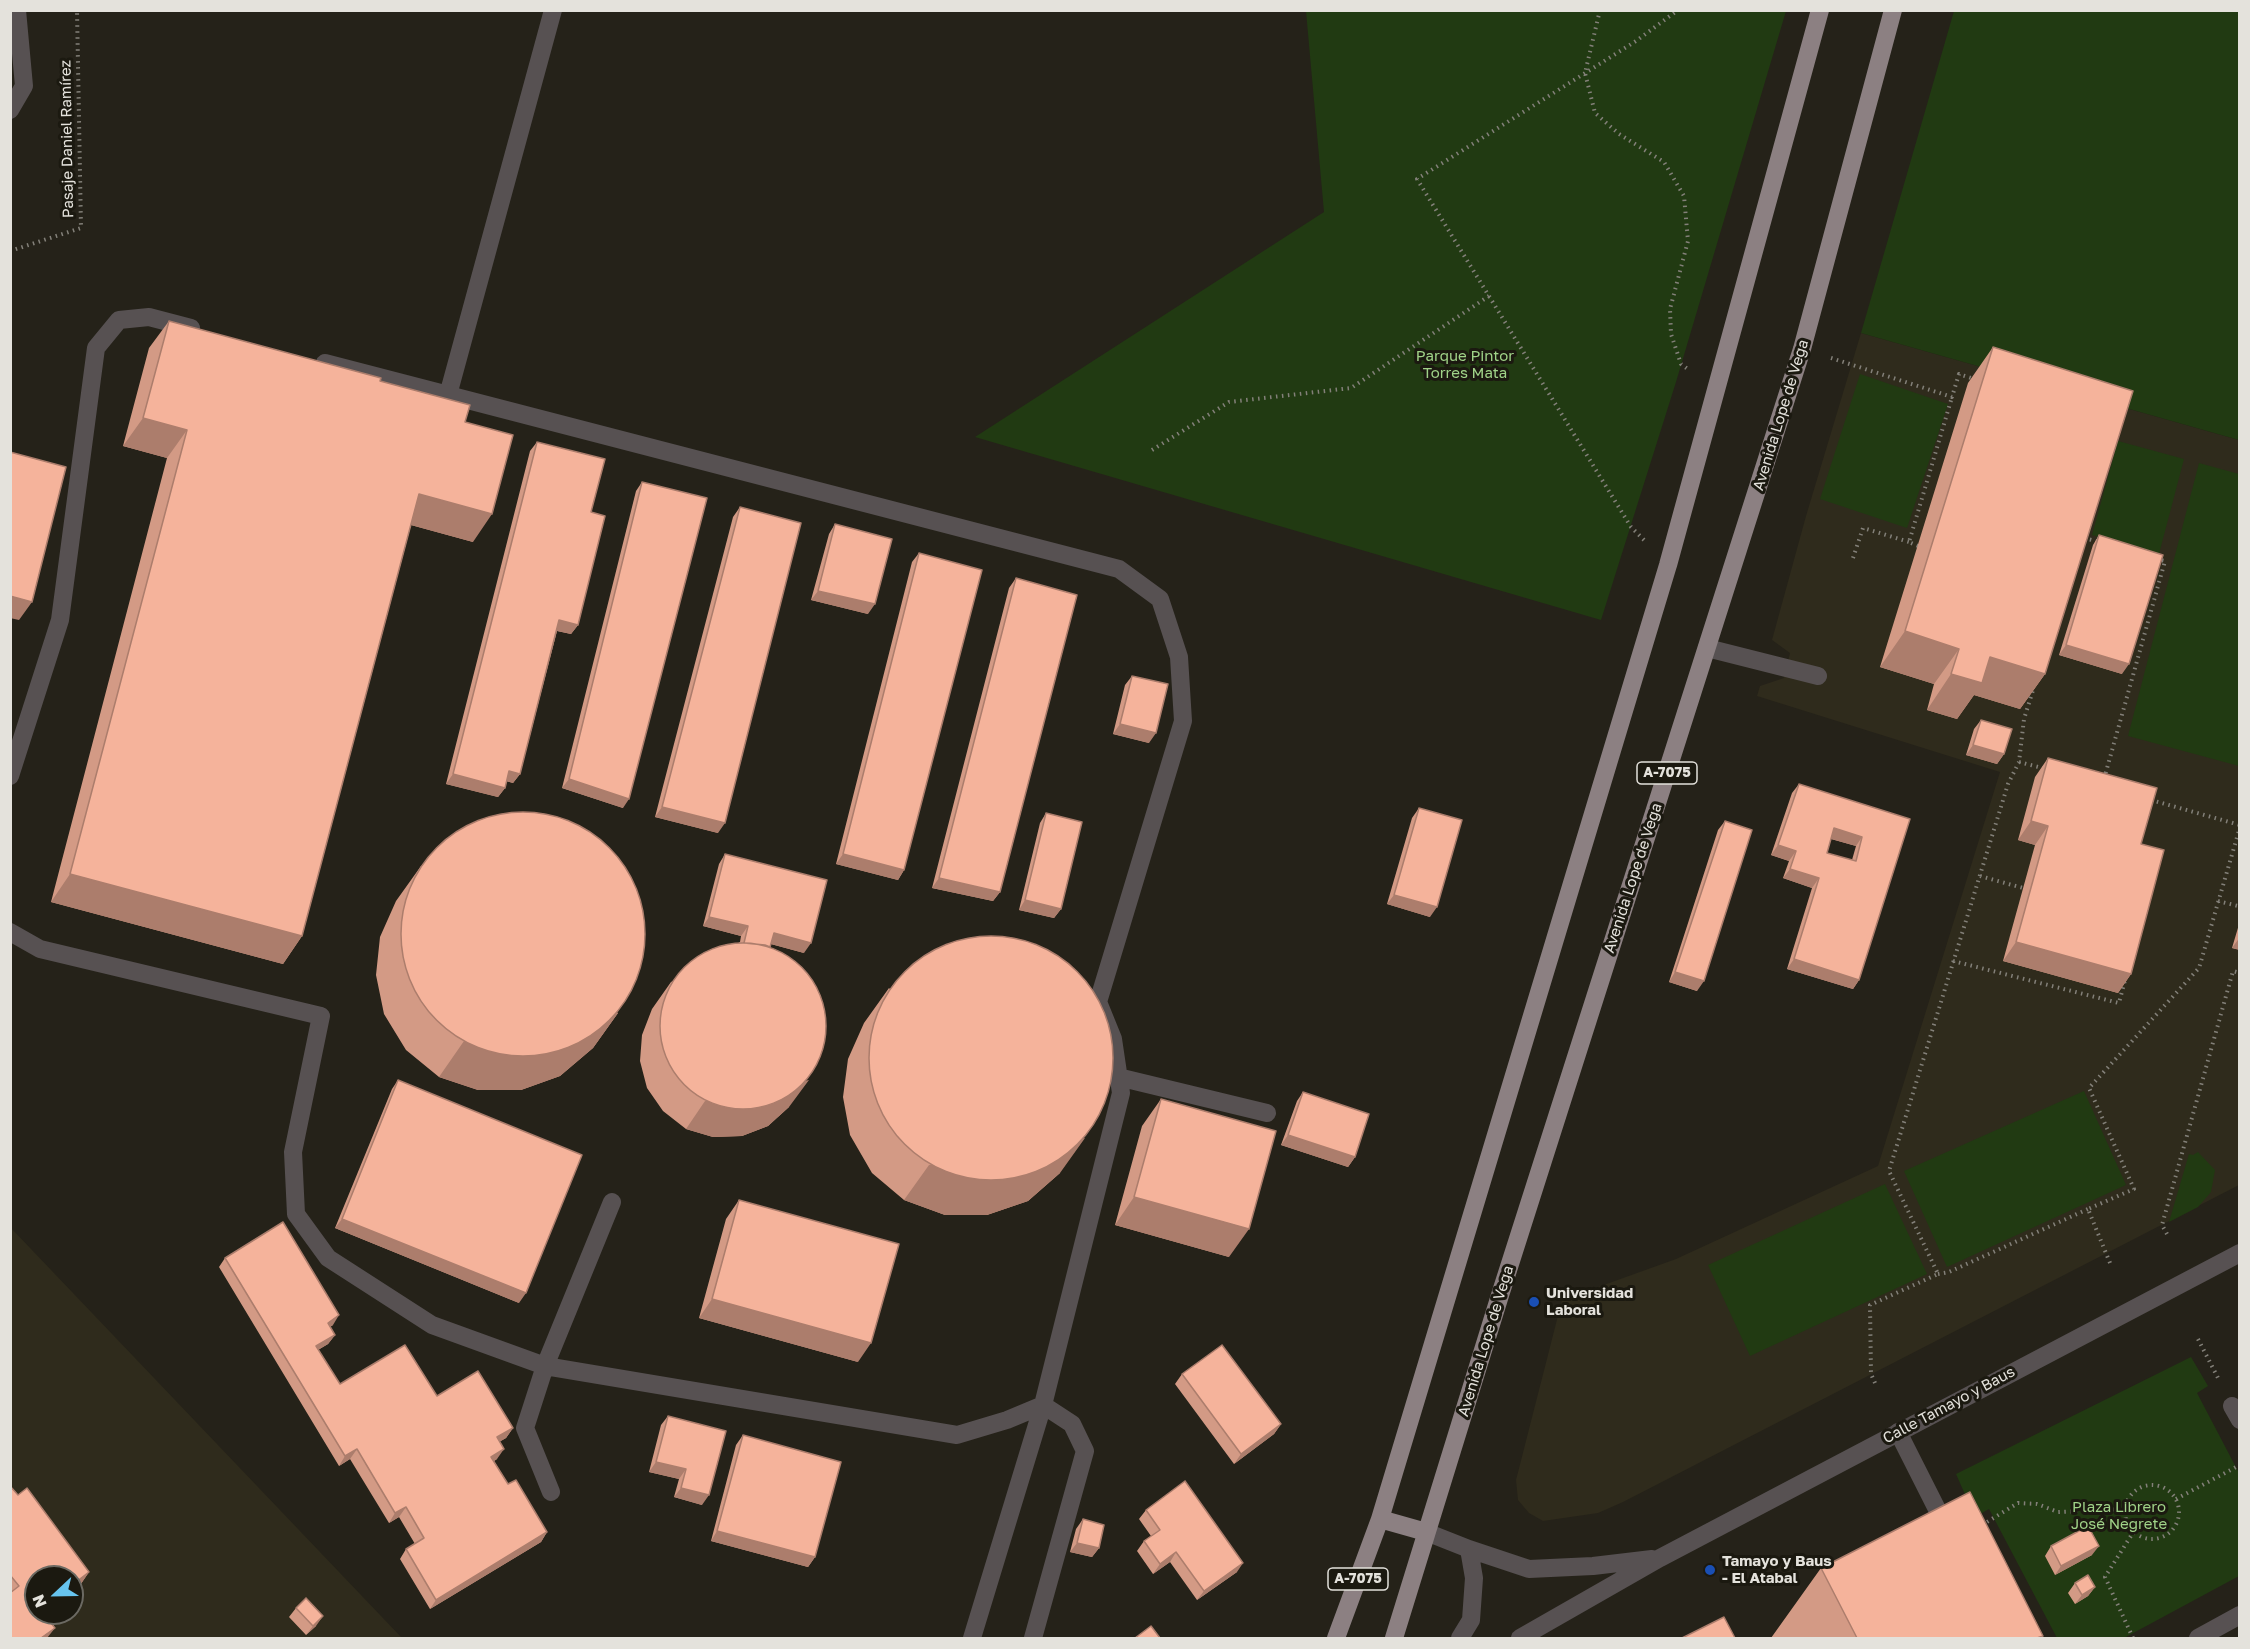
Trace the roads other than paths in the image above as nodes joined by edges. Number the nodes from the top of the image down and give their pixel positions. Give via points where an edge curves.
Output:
1 (17, 10) edge
2 (553, 10) edge
3 (1820, 10) edge
4 (1893, 10) edge
5 (10, 111) edge
6 (206, 332) edge
7 (310, 359) edge
8 (448, 395) junction
9 (1707, 648) junction
10 (1818, 676) dead end
11 (10, 776) edge
12 (10, 932) edge
13 (1118, 1077) junction
14 (1267, 1113) dead end
15 (612, 1202) dead end
16 (2240, 1253) edge
17 (545, 1366) junction
18 (1042, 1405) junction
19 (1898, 1432) junction
20 (551, 1492) dead end
21 (1380, 1519) junction
22 (1426, 1532) junction
23 (1954, 1543) edge
24 (1469, 1549) junction
25 (1660, 1558) junction
26 (2240, 1615) edge
27 (972, 1638) edge
28 (1033, 1638) edge
29 (1336, 1638) edge
30 (1394, 1638) edge
31 (1460, 1638) edge
32 (1520, 1638) edge
33 (2198, 1638) edge

1 - 5 street via 24,86
2 - 8 street
3 - 21 main road, A-7075 via 1668,565
4 - 9 main road, Avenida Lope de Vega / A-7075 via 1802,349
6 - 11 street via 149,317 119,320 96,348 60,620
7 - 8 street
8 - 13 street via 1119,569 1160,599 1179,657 1183,721 1098,1002 1113,1040
9 - 10 street
9 - 22 main road, Avenida Lope de Vega / A-7075
12 - 17 street via 40,949 321,1016 293,1152 296,1214 328,1258 432,1325
13 - 14 street
13 - 18 street via 1121,1093
15 - 17 street
16 - 19 street, Calle Tamayo y Baus
17 - 18 street via 957,1435
17 - 20 street via 525,1428
18 - 27 street
18 - 28 street via 1072,1424 1085,1451
19 - 23 street
19 - 25 street, Calle Tamayo y Baus
21 - 22 main road
21 - 29 main road, A-7075
22 - 24 street, Calle Tamayo y Baus
22 - 30 main road, Avenida Lope de Vega / A-7075
24 - 25 street, Calle Tamayo y Baus via 1529,1569
24 - 31 street via 1474,1578 1471,1620
25 - 32 street, Calle Tamayo y Baus
26 - 33 street

